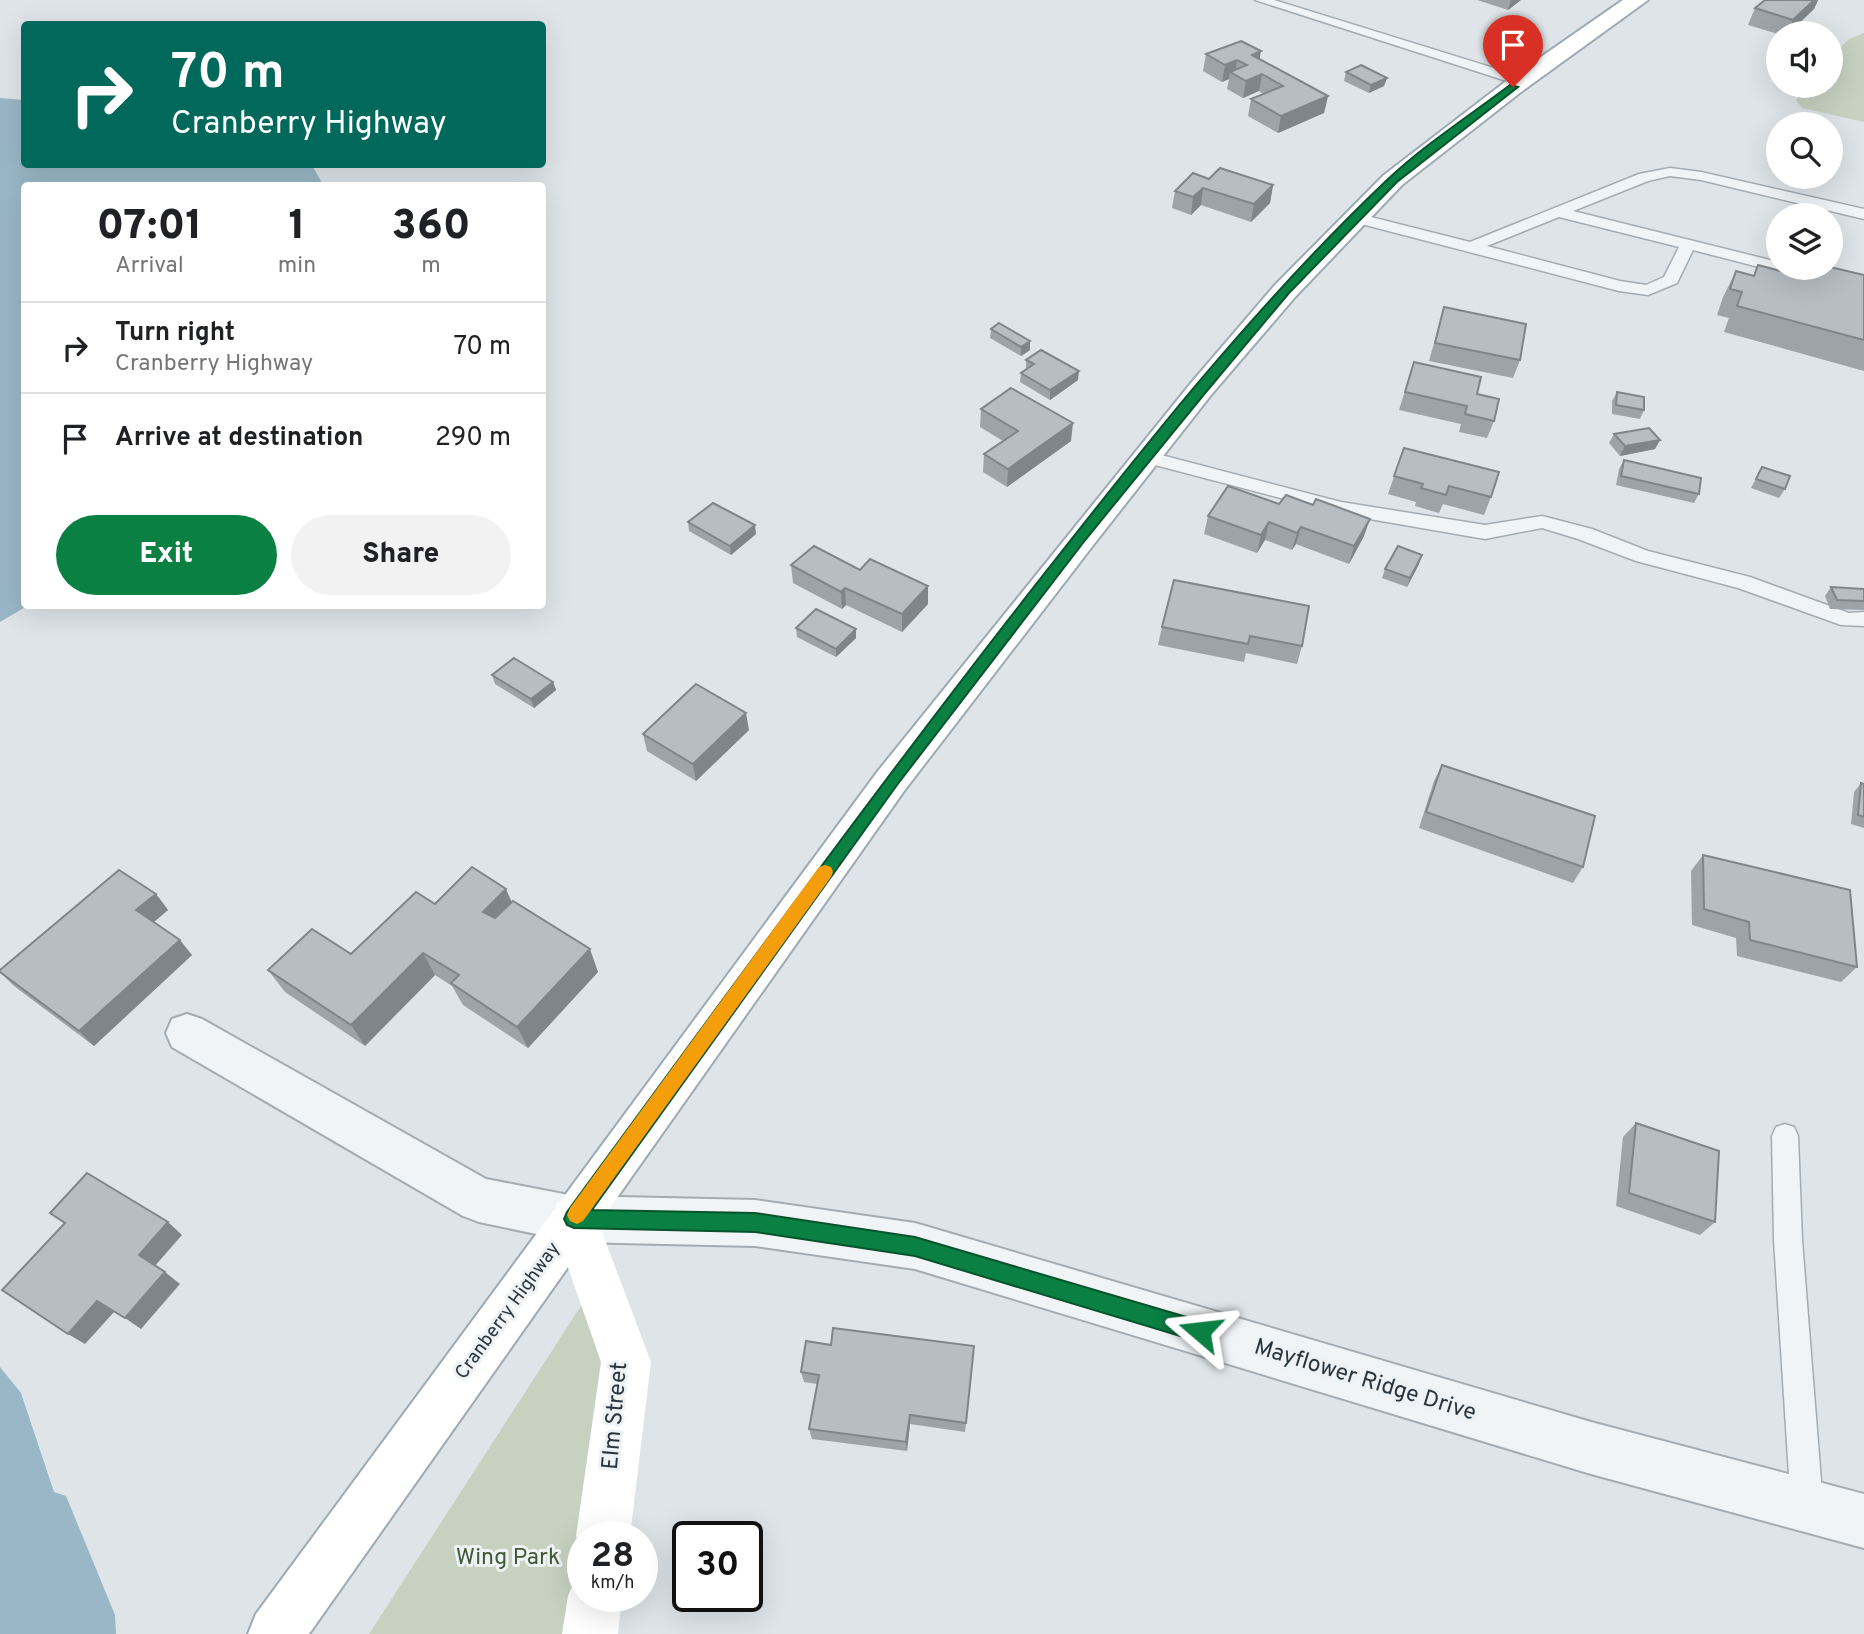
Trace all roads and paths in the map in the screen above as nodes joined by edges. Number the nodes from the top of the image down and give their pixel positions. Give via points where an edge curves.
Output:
1 (1261, 0) edge
2 (1637, 0) edge
3 (1521, 81) junction
4 (1559, 212) junction
5 (1864, 214) edge
6 (1355, 218) junction
7 (1688, 244) junction
8 (1471, 247) junction
9 (1766, 264) edge
10 (1830, 280) edge
11 (1864, 289) edge
12 (1146, 457) junction
13 (1864, 619) edge
14 (187, 1032) dead end
15 (1785, 1136) dead end
16 (574, 1219) junction
17 (1807, 1506) junction
18 (605, 1521) edge
19 (1864, 1521) edge
20 (593, 1612) edge
21 (276, 1634) edge
22 (590, 1634) edge

1 - 3 lane
2 - 3 main road, Cranberry Highway
3 - 6 main road, Cranberry Highway via 1393,180
4 - 5 lane via 1644,177 1670,172
4 - 7 lane
4 - 8 lane
6 - 8 lane
6 - 12 main road, Cranberry Highway via 1285,291
7 - 8 lane via 1671,280 1648,290
7 - 9 lane
10 - 11 lane
12 - 13 lane via 1341,508 1485,532 1542,522 1743,582 1848,620
12 - 16 main road, Cranberry Highway via 891,780
14 - 16 street, Mayflower Ridge Drive via 479,1200
15 - 17 lane
16 - 17 street, Mayflower Ridge Drive via 755,1223 915,1246 1591,1448
16 - 18 main road, Elm Street via 626,1362
16 - 21 main road, Cranberry Highway
17 - 19 street, Mayflower Ridge Drive
20 - 22 main road

